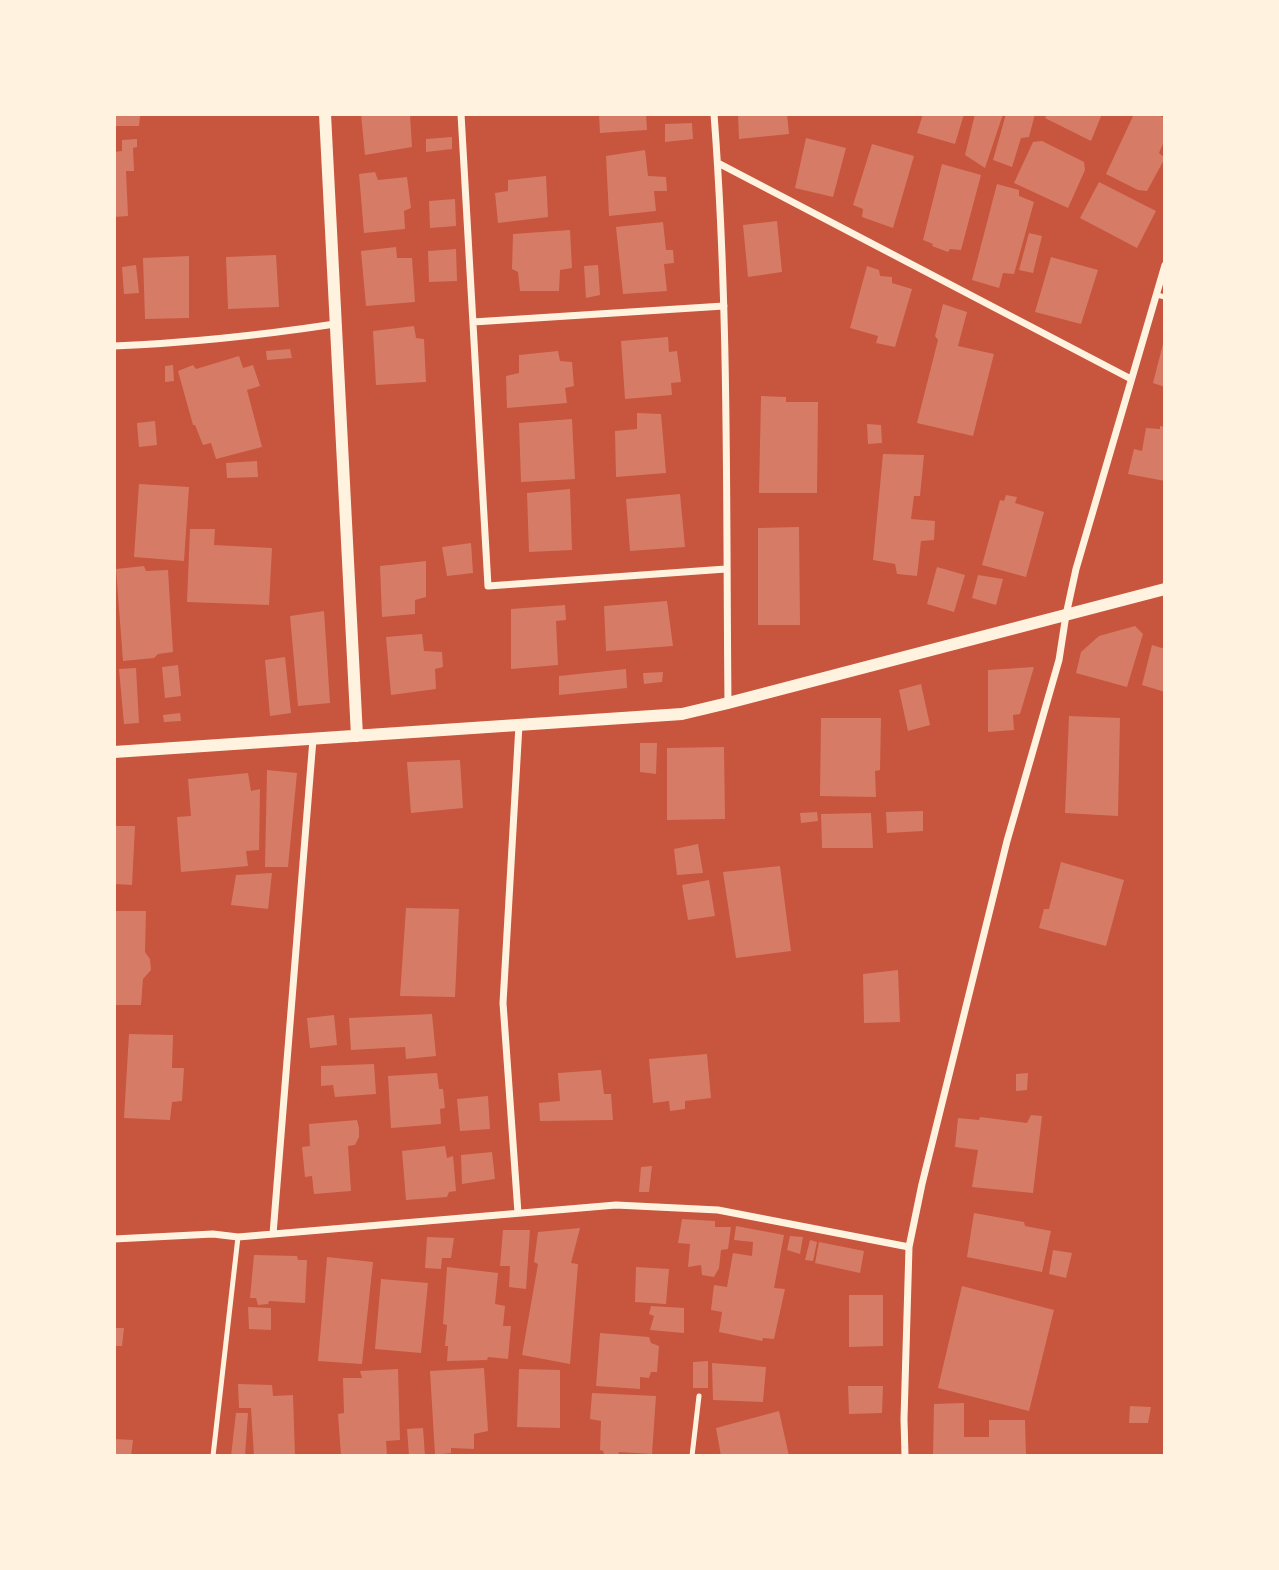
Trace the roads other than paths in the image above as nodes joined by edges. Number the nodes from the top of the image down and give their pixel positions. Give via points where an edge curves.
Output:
1 (325, 114) edge
2 (461, 114) edge
3 (714, 114) edge
4 (718, 163) junction
5 (1165, 265) edge
6 (1161, 296) edge
7 (724, 306) junction
8 (473, 322) junction
9 (335, 324) junction
10 (114, 346) edge
11 (1131, 379) junction
12 (726, 569) junction
13 (1165, 589) edge
14 (1066, 615) junction
15 (728, 703) junction
16 (519, 724) junction
17 (357, 736) junction
18 (313, 738) junction
19 (114, 752) edge
20 (518, 1213) junction
21 (273, 1234) junction
22 (238, 1237) junction
23 (114, 1238) edge
24 (909, 1247) junction
25 (699, 1396) dead end
26 (213, 1456) edge
27 (692, 1456) edge
28 (905, 1456) edge

1 - 9 street
2 - 8 street
3 - 4 street
4 - 7 street
4 - 11 street
5 - 6 street
6 - 11 street
7 - 8 street
7 - 12 street
8 - 12 street via 488,586
9 - 10 street via 180,343
9 - 17 street
11 - 14 street
12 - 15 street
13 - 14 street
14 - 15 street
14 - 24 street via 1059,660 1007,841
15 - 16 street via 682,713
16 - 17 street
16 - 20 street via 503,1003
17 - 18 street
18 - 19 street
18 - 21 street
20 - 21 street
20 - 24 street via 616,1205 718,1210
21 - 22 street
22 - 23 street
22 - 26 lane
24 - 28 street
25 - 27 lane

